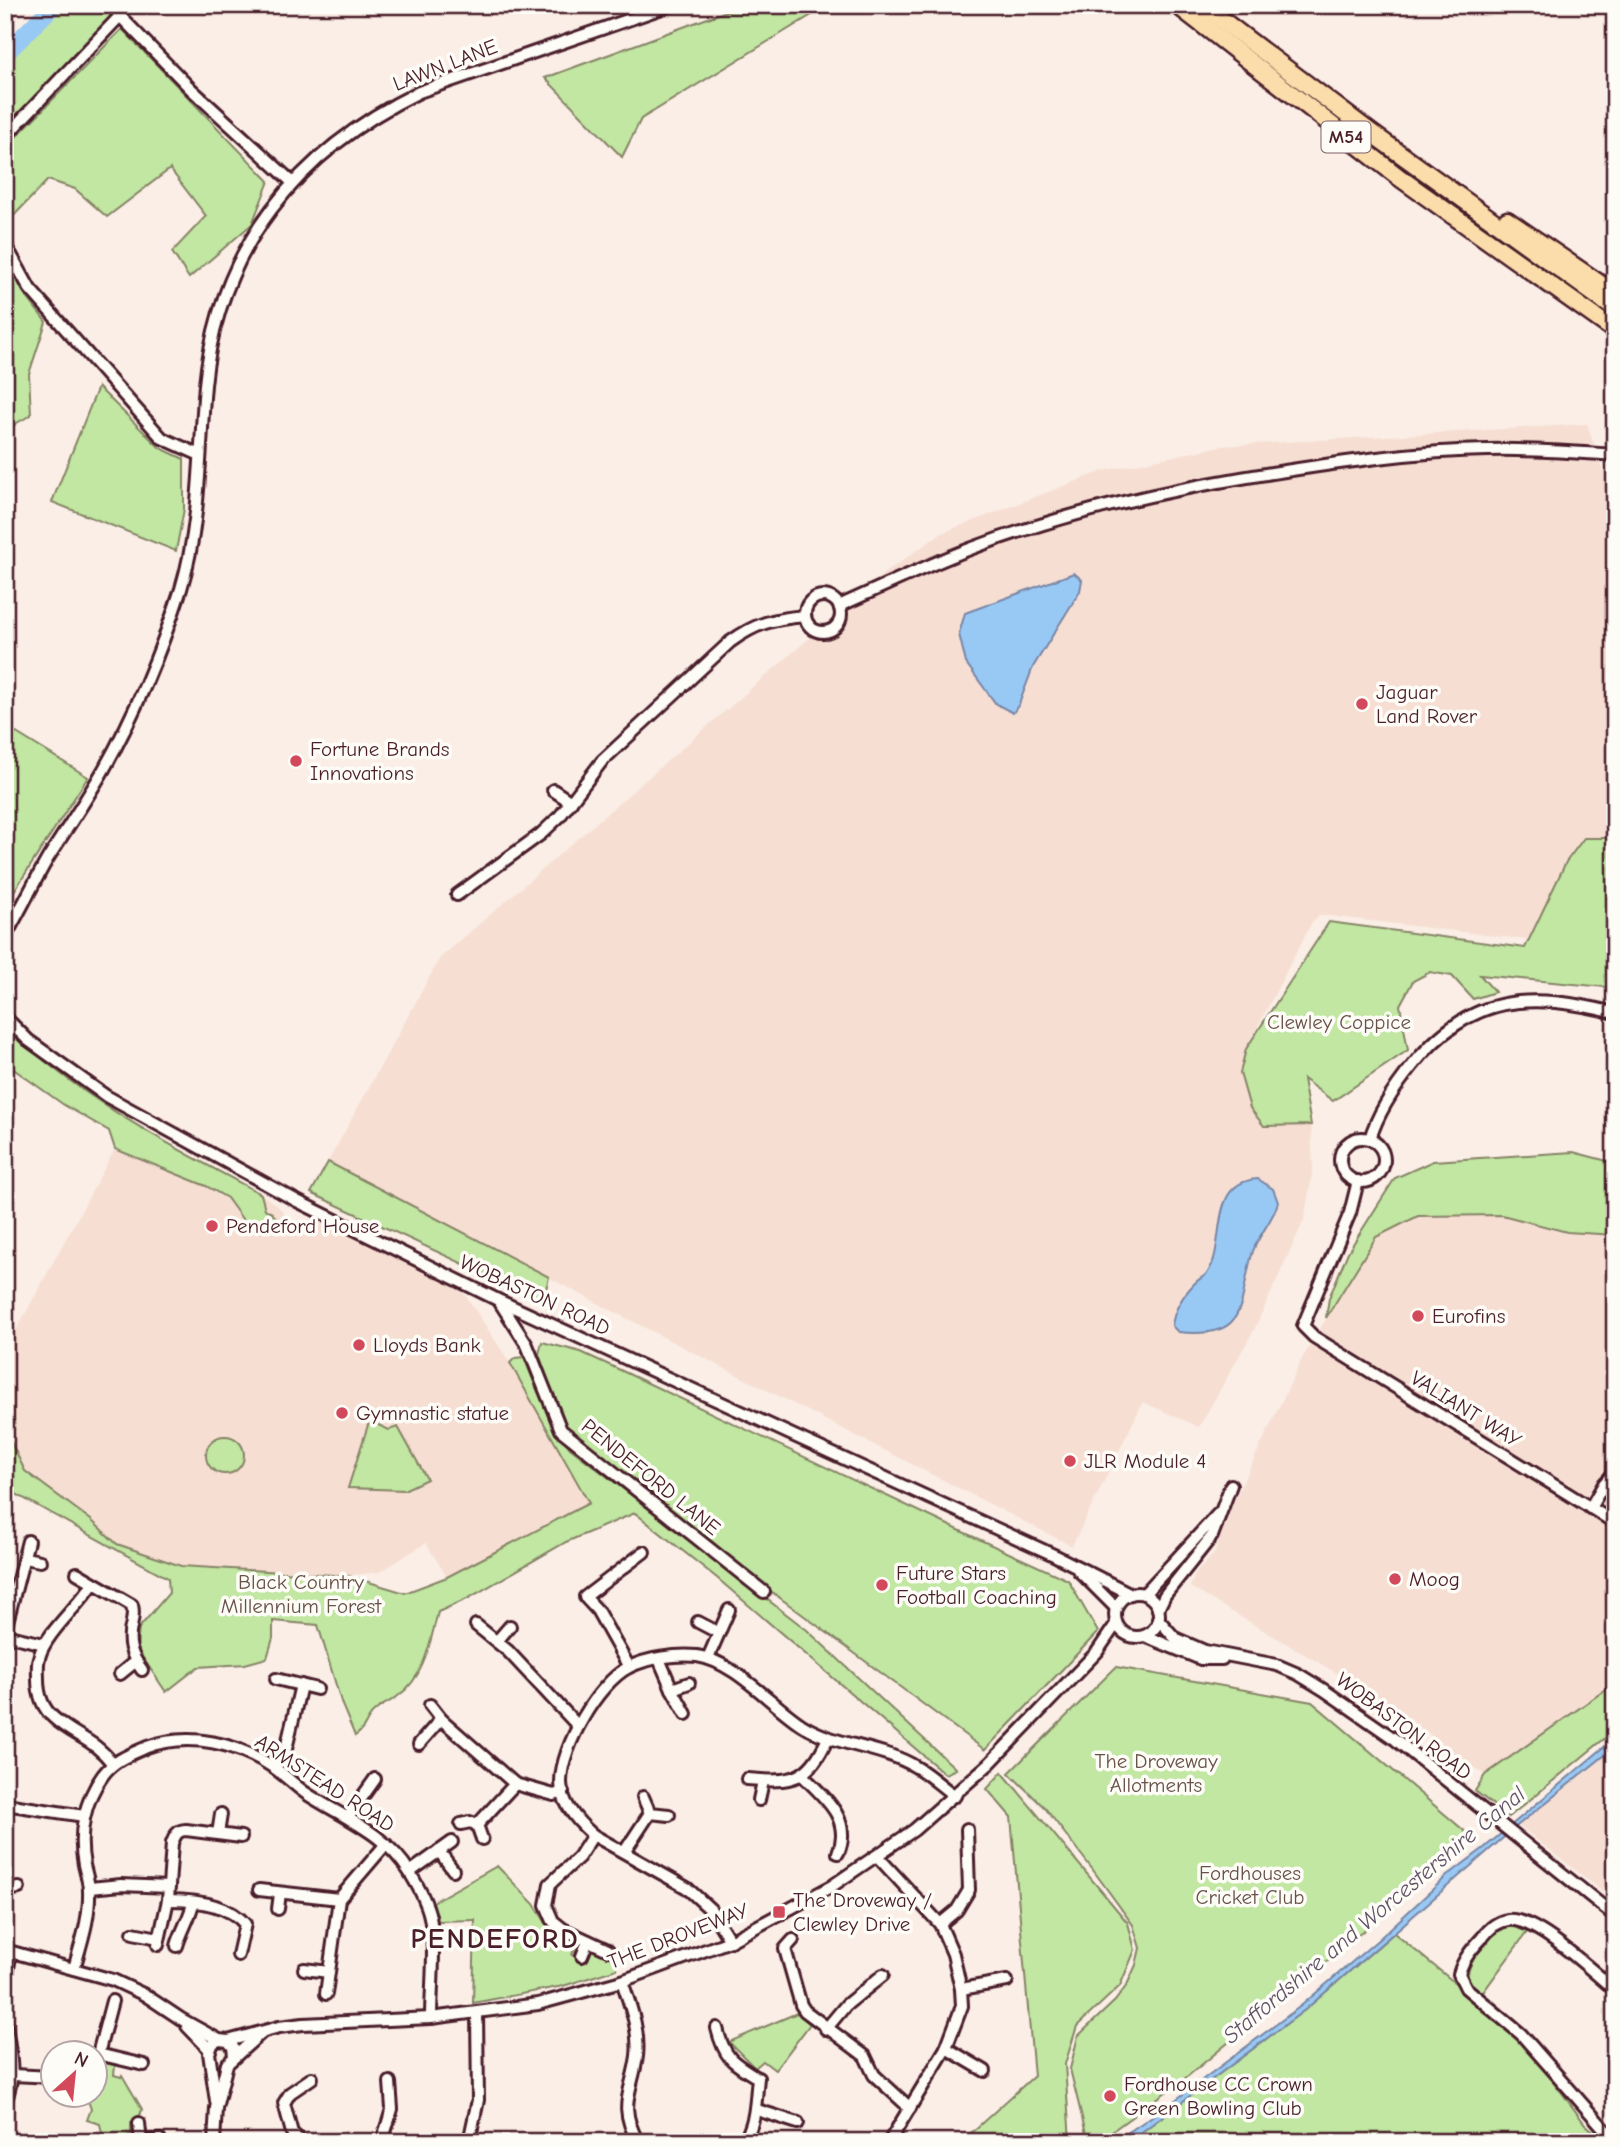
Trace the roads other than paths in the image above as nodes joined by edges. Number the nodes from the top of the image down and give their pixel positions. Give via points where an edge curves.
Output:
1 (113, 5) edge
2 (671, 5) edge
3 (1177, 5) edge
4 (1202, 5) edge
5 (120, 16) junction
6 (1370, 132) junction
7 (5, 137) edge
8 (292, 182) junction
9 (5, 244) edge
10 (1615, 293) edge
11 (1615, 309) edge
12 (1615, 331) edge
13 (200, 455) junction
14 (1615, 455) edge
15 (839, 607) junction
16 (805, 616) junction
17 (553, 790) dead end
18 (571, 803) junction
19 (457, 895) dead end
20 (5, 937) edge
21 (1615, 1013) edge
22 (5, 1017) edge
23 (1370, 1139) junction
24 (1358, 1181) junction
25 (498, 1300) junction
26 (1615, 1472) edge
27 (1231, 1485) dead end
28 (1590, 1508) junction
29 (1222, 1510) junction
30 (1612, 1521) dead end
31 (29, 1542) dead end
32 (644, 1552) dead end
33 (25, 1558) junction
34 (40, 1561) dead end
35 (1073, 1565) junction
36 (77, 1573) dead end
37 (93, 1584) junction
38 (573, 1591) dead end
39 (764, 1592) dead end
40 (1131, 1594) junction
41 (1144, 1594) junction
42 (585, 1597) junction
43 (1116, 1608) junction
44 (729, 1610) dead end
45 (1158, 1614) junction
46 (698, 1622) dead end
47 (1116, 1624) junction
48 (476, 1625) dead end
49 (510, 1626) dead end
50 (5, 1630) edge
51 (719, 1633) junction
52 (5, 1635) edge
53 (1126, 1635) junction
54 (1145, 1636) junction
55 (497, 1641) junction
56 (44, 1644) junction
57 (1097, 1652) junction
58 (708, 1658) junction
59 (659, 1659) junction
60 (1260, 1661) junction
61 (629, 1667) junction
62 (120, 1674) dead end
63 (276, 1679) dead end
64 (690, 1683) dead end
65 (301, 1685) junction
66 (317, 1689) dead end
67 (672, 1689) junction
68 (430, 1705) dead end
69 (686, 1714) dead end
70 (441, 1719) junction
71 (578, 1726) junction
72 (828, 1738) junction
73 (419, 1744) dead end
74 (113, 1764) junction
75 (274, 1768) junction
76 (802, 1776) junction
77 (747, 1779) dead end
78 (375, 1780) dead end
79 (763, 1781) junction
80 (514, 1784) junction
81 (563, 1793) junction
82 (955, 1796) junction
83 (643, 1797) dead end
84 (759, 1800) dead end
85 (5, 1804) edge
86 (650, 1813) junction
87 (221, 1814) dead end
88 (669, 1815) dead end
89 (84, 1816) junction
90 (348, 1816) junction
91 (461, 1824) dead end
92 (477, 1825) junction
93 (967, 1829) dead end
94 (218, 1833) junction
95 (593, 1835) junction
96 (241, 1837) dead end
97 (482, 1839) dead end
98 (452, 1842) dead end
99 (386, 1844) junction
100 (855, 1845) dead end
101 (439, 1851) junction
102 (625, 1851) junction
103 (877, 1856) junction
104 (453, 1870) dead end
105 (410, 1872) junction
106 (169, 1886) junction
107 (19, 1888) dead end
108 (90, 1888) junction
109 (5, 1890) edge
110 (259, 1890) dead end
111 (280, 1893) junction
112 (340, 1899) junction
113 (168, 1900) junction
114 (193, 1903) junction
115 (278, 1909) dead end
116 (1615, 1916) edge
117 (940, 1924) junction
118 (133, 1933) dead end
119 (793, 1940) dead end
120 (588, 1941) junction
121 (730, 1941) junction
122 (177, 1946) dead end
123 (608, 1950) dead end
124 (8, 1951) edge
125 (238, 1955) dead end
126 (582, 1956) dead end
127 (74, 1969) junction
128 (304, 1969) dead end
129 (329, 1972) junction
130 (883, 1975) dead end
131 (622, 1981) junction
132 (1007, 1981) dead end
133 (5, 1984) edge
134 (961, 1989) junction
135 (1615, 1990) edge
136 (326, 1994) dead end
137 (112, 2001) dead end
138 (477, 2013) junction
139 (5, 2018) edge
140 (430, 2018) junction
141 (181, 2019) junction
142 (6, 2023) edge
143 (717, 2028) dead end
144 (826, 2029) junction
145 (263, 2031) junction
146 (101, 2038) edge
147 (224, 2040) junction
148 (946, 2048) junction
149 (210, 2054) junction
150 (108, 2058) edge
151 (230, 2060) junction
152 (144, 2065) dead end
153 (765, 2067) dead end
154 (985, 2071) dead end
155 (13, 2075) junction
156 (38, 2076) edge
157 (312, 2078) dead end
158 (758, 2078) junction
159 (390, 2082) dead end
160 (5, 2102) edge
161 (216, 2108) junction
162 (910, 2108) junction
163 (757, 2110) junction
164 (139, 2123) dead end
165 (798, 2123) dead end
166 (160, 2140) dead end
167 (1615, 2141) edge
168 (140, 2142) edge
169 (214, 2142) edge
170 (302, 2142) edge
171 (382, 2142) edge
172 (470, 2142) edge
173 (638, 2142) edge
174 (744, 2142) edge
175 (889, 2142) edge

1 - 5 street
2 - 8 street, LAWN LANE via 419,92 356,127
3 - 12 highway, M54 via 1400,178
4 - 6 highway, M54
5 - 7 street
5 - 8 street
6 - 10 highway
6 - 11 highway, M54
8 - 13 street, LAWN LANE via 243,254 228,286 209,354
9 - 13 street via 30,289 162,438
13 - 20 street, LAWN LANE via 195,535 151,672 105,768
14 - 15 street via 1486,450 1395,456 1220,481 1034,527 969,549
15 - 16 street via 830,598 818,597 809,603
15 - 16 street via 839,622 828,631 813,629
16 - 18 street via 767,621 730,642 602,761
17 - 18 street
18 - 19 street via 541,834
21 - 23 street via 1574,1004 1524,1002 1487,1008 1459,1020 1426,1048 1406,1073
22 - 25 street, WOBASTON ROAD via 28,1040 106,1096 297,1201
23 - 24 street via 1383,1152 1382,1170 1376,1177
23 - 24 street via 1353,1139 1341,1152 1343,1170
24 - 28 street, VALIANT WAY via 1350,1213 1303,1326
25 - 35 street, WOBASTON ROAD
25 - 39 street, PENDEFORD LANE via 527,1345 561,1430
26 - 28 street
27 - 29 street
28 - 30 street, VALIANT WAY
29 - 41 street
29 - 45 street via 1212,1536 1165,1595
31 - 33 street
32 - 42 street
33 - 34 street
33 - 50 street
35 - 40 street, WOBASTON ROAD
35 - 43 street, WOBASTON ROAD
36 - 37 street
37 - 56 street
37 - 62 street via 132,1605 130,1646 139,1665
38 - 42 street
40 - 41 street
40 - 43 street
41 - 45 street via 1152,1599
42 - 61 street via 597,1609
43 - 47 street
44 - 51 street
45 - 54 street via 1154,1629
45 - 60 street, WOBASTON ROAD via 1175,1638 1205,1651
46 - 51 street
47 - 53 street
47 - 57 street, THE DROVEWAY
48 - 55 street
49 - 55 street
51 - 58 street
52 - 56 street
53 - 54 street
53 - 57 street, THE DROVEWAY
54 - 60 street, WOBASTON ROAD via 1201,1658
55 - 71 street
56 - 74 street via 38,1673 43,1704
57 - 82 street, THE DROVEWAY
58 - 59 street
58 - 72 street via 805,1727
59 - 61 street
59 - 67 street
60 - 116 street, WOBASTON ROAD via 1298,1674 1396,1740
61 - 71 street via 612,1680
63 - 65 street
64 - 67 street
65 - 66 street
65 - 75 street via 286,1749
67 - 69 street
68 - 70 street
70 - 73 street
70 - 80 street
71 - 81 street via 561,1782
72 - 76 street via 820,1756
72 - 82 street via 916,1767
74 - 75 street, ARMSTEAD ROAD via 154,1745 200,1741 227,1744
74 - 89 street, ARMSTEAD ROAD via 95,1786
75 - 90 street, ARMSTEAD ROAD via 305,1793
76 - 79 street
76 - 100 street via 834,1810 843,1830 840,1847
77 - 79 street
78 - 90 street
79 - 84 street
80 - 81 street via 554,1795
80 - 92 street
81 - 95 street via 580,1824
82 - 103 street, THE DROVEWAY
83 - 86 street
85 - 89 street
86 - 88 street
86 - 102 street
87 - 94 street
89 - 108 street, ARMSTEAD ROAD via 82,1850
90 - 99 street, ARMSTEAD ROAD
91 - 92 street
92 - 97 street
93 - 117 street via 969,1890 957,1910
94 - 96 street
94 - 106 street via 181,1830 175,1835
95 - 102 street
95 - 120 street via 579,1857 550,1884 546,1905 553,1922
98 - 101 street
99 - 105 street, ARMSTEAD ROAD
99 - 112 street
101 - 104 street
101 - 105 street
102 - 121 street via 687,1888 710,1910
103 - 117 street
103 - 121 street, THE DROVEWAY via 802,1904
105 - 140 street, ARMSTEAD ROAD via 430,1916
106 - 108 street
106 - 113 street
107 - 109 street
108 - 127 street, ARMSTEAD ROAD via 89,1912
110 - 111 street
111 - 112 street
111 - 115 street
112 - 129 street
113 - 114 street
113 - 118 street via 159,1942
114 - 122 street
114 - 125 street via 220,1907 240,1918 245,1924
117 - 134 street
119 - 144 street via 785,1949 801,2005
120 - 123 street
120 - 126 street
121 - 131 street, THE DROVEWAY
124 - 127 street
124 - 133 street
127 - 141 street via 113,1980
128 - 129 street
129 - 136 street
130 - 144 street via 846,2005
131 - 138 street, THE DROVEWAY via 538,2004
131 - 173 street via 635,2023 637,2055 626,2101 630,2129
132 - 134 street
134 - 148 street via 962,2006
135 - 167 street via 1533,1924 1515,1919 1500,1922 1484,1934 1463,1960 1459,1974 1466,1988 1521,2034
137 - 146 street
138 - 140 street, THE DROVEWAY
138 - 172 street via 478,2100
139 - 142 street
140 - 145 street, THE DROVEWAY via 303,2024
141 - 147 street
141 - 149 street
142 - 155 street
143 - 158 street via 732,2062
144 - 162 street via 865,2056 874,2075
145 - 147 street, THE DROVEWAY
145 - 151 street
147 - 149 street via 213,2043
147 - 151 street via 233,2047
148 - 154 street
148 - 162 street
149 - 151 street via 219,2065
149 - 161 street
150 - 152 street
151 - 161 street
153 - 158 street
155 - 156 street
155 - 160 street
157 - 170 street via 284,2103 292,2133
158 - 163 street
159 - 171 street via 392,2109
161 - 169 street
162 - 175 street
163 - 165 street
163 - 174 street
164 - 168 street
166 - 168 street

